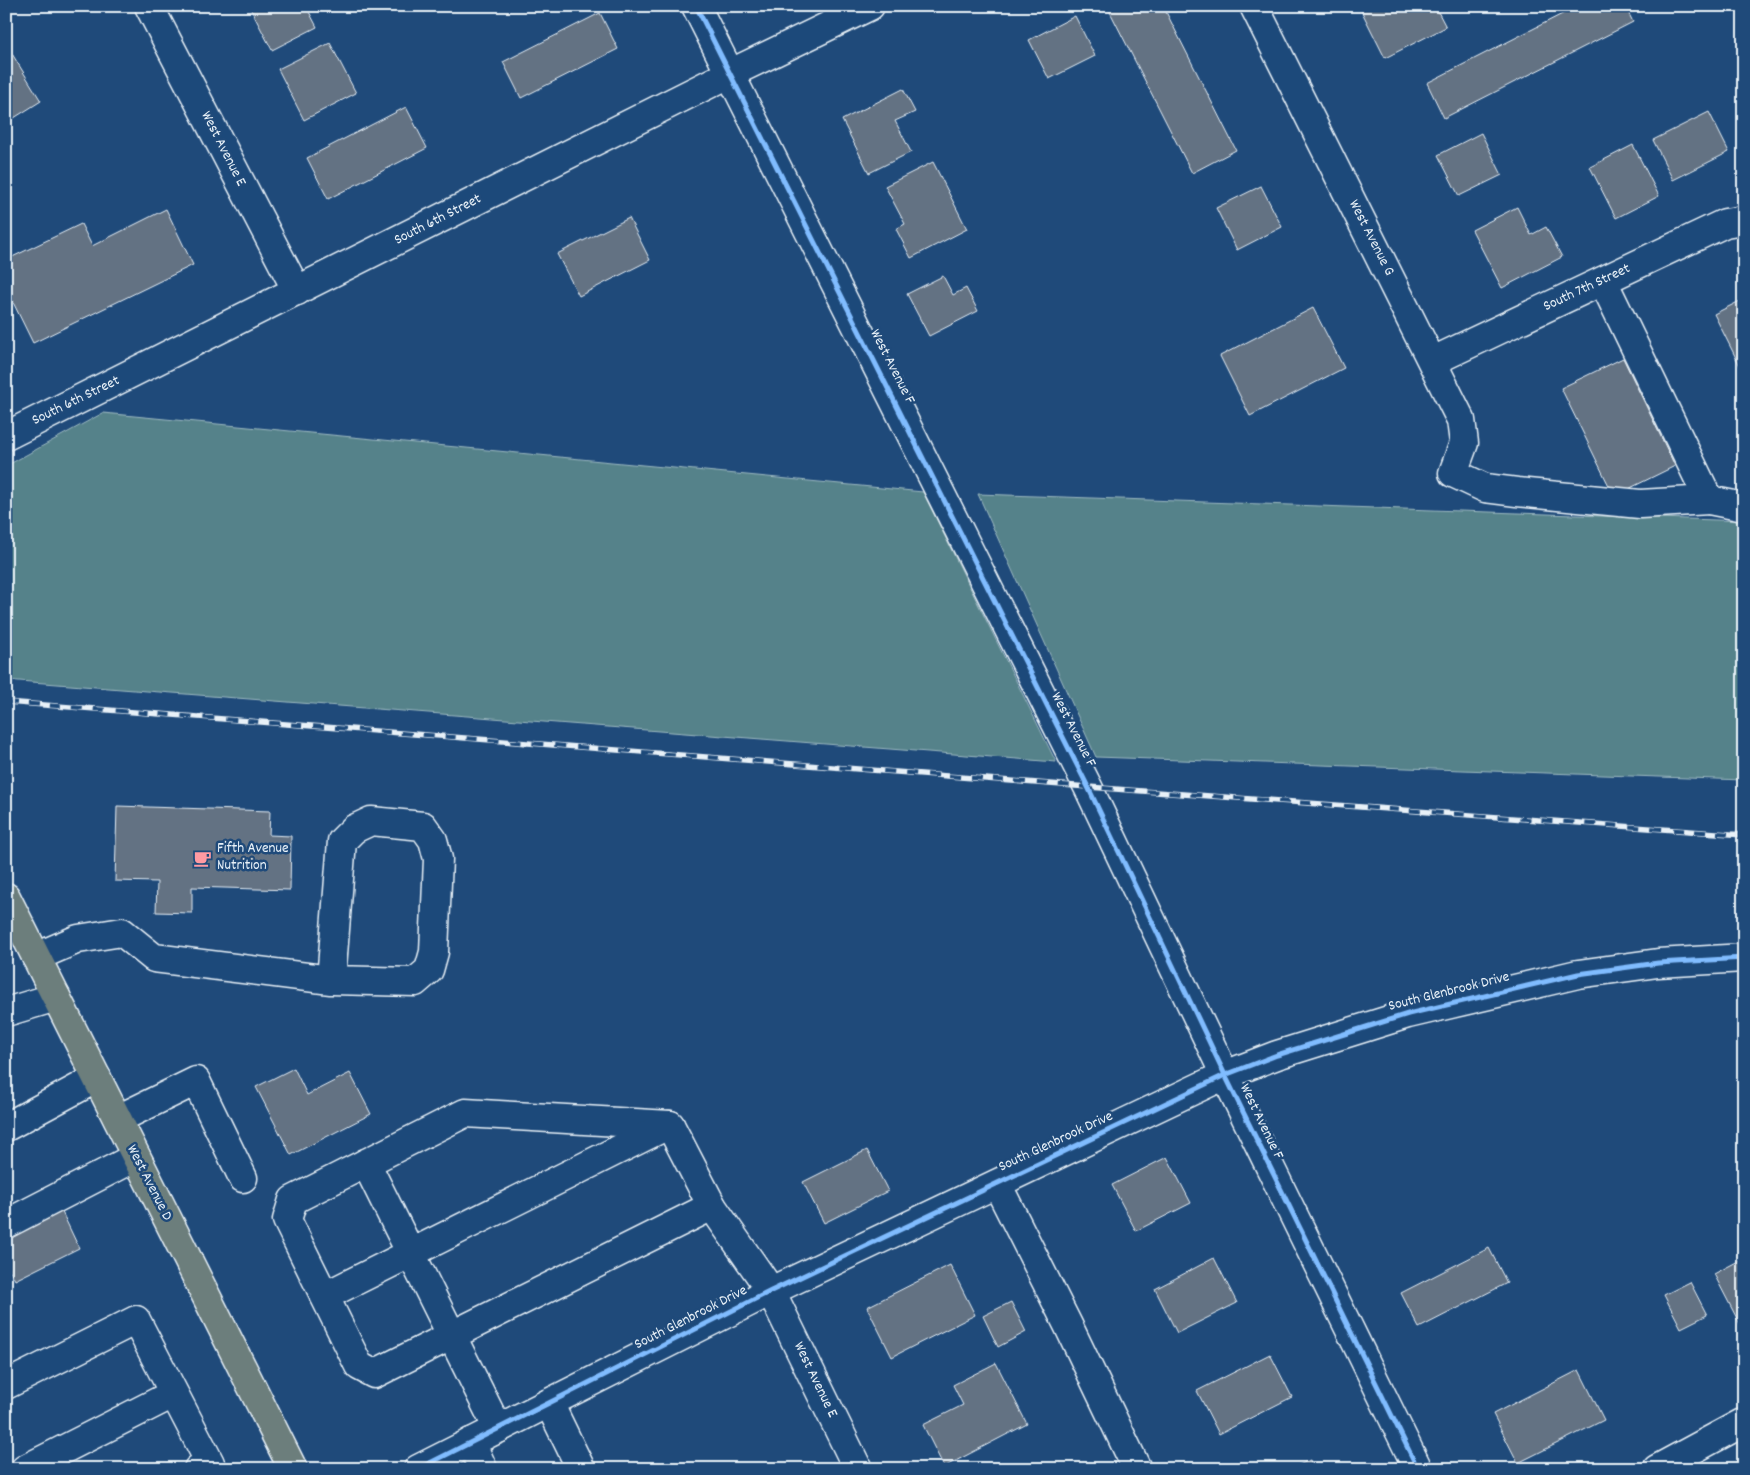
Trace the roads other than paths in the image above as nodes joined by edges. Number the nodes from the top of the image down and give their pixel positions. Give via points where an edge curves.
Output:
1 (149, 6) edge
2 (696, 6) edge
3 (870, 6) edge
4 (1254, 6) edge
5 (731, 73) junction
6 (1744, 220) edge
7 (1603, 281) junction
8 (297, 291) junction
9 (1433, 361) junction
10 (6, 436) edge
11 (1709, 500) junction
12 (1744, 506) edge
13 (6, 896) edge
14 (36, 957) junction
15 (1744, 958) edge
16 (331, 980) junction
17 (56, 997) junction
18 (6, 1012) edge
19 (1225, 1076) junction
20 (96, 1078) junction
21 (118, 1119) junction
22 (670, 1124) junction
23 (6, 1127) edge
24 (136, 1157) junction
25 (366, 1163) junction
26 (243, 1178) dead end
27 (997, 1184) junction
28 (712, 1206) junction
29 (6, 1224) edge
30 (411, 1254) junction
31 (771, 1292) junction
32 (325, 1296) junction
33 (452, 1335) junction
34 (6, 1385) edge
35 (174, 1394) junction
36 (549, 1403) junction
37 (1744, 1422) edge
38 (498, 1429) junction
39 (471, 1442) junction
40 (25, 1469) edge
41 (198, 1469) edge
42 (293, 1469) edge
43 (418, 1469) edge
44 (483, 1469) edge
45 (581, 1469) edge
46 (858, 1469) edge
47 (1137, 1469) edge
48 (1418, 1469) edge
49 (1657, 1469) edge

1 - 8 street, West Avenue E
2 - 5 street, West Avenue F
3 - 5 street, South 6th Street
4 - 9 street, West Avenue G
5 - 8 street, South 6th Street
5 - 19 street, West Avenue F via 1088,787
6 - 7 street, South 7th Street via 1725,223
7 - 9 street, South 7th Street
7 - 11 street
8 - 10 street, South 6th Street
9 - 11 street, West Avenue G via 1461,420 1464,443 1453,473 1485,488 1517,492 1640,504
11 - 12 street
13 - 14 main road, West Avenue D
14 - 16 street via 78,939 122,932 154,958
14 - 17 main road, West Avenue D
15 - 19 street, South Glenbrook Drive via 1658,963 1578,974 1408,1014 1277,1055
16 - 16 street via 414,982 429,970 434,952 438,859 434,840 423,826 371,821 354,830 342,842
17 - 18 street
17 - 20 main road, West Avenue D
19 - 27 street, South Glenbrook Drive
19 - 48 street, West Avenue F
20 - 21 main road, West Avenue D
20 - 23 street
21 - 24 main road, West Avenue D
21 - 26 street via 196,1081
22 - 25 street via 465,1113
22 - 28 street, West Avenue E
22 - 30 street
24 - 29 street
24 - 42 main road, West Avenue D
25 - 30 street
25 - 32 street via 293,1200 287,1220
27 - 31 street, South Glenbrook Drive
27 - 47 street
28 - 31 street, West Avenue E
28 - 33 street
30 - 32 street
30 - 33 street
31 - 36 street, South Glenbrook Drive
31 - 46 street, West Avenue E
32 - 33 street via 359,1366 374,1374
33 - 38 street
34 - 35 street via 136,1320
35 - 40 street
35 - 41 street via 210,1463
36 - 38 street, South Glenbrook Drive
36 - 45 street
37 - 49 street
38 - 39 street, South Glenbrook Drive
39 - 43 street, South Glenbrook Drive
39 - 44 street

